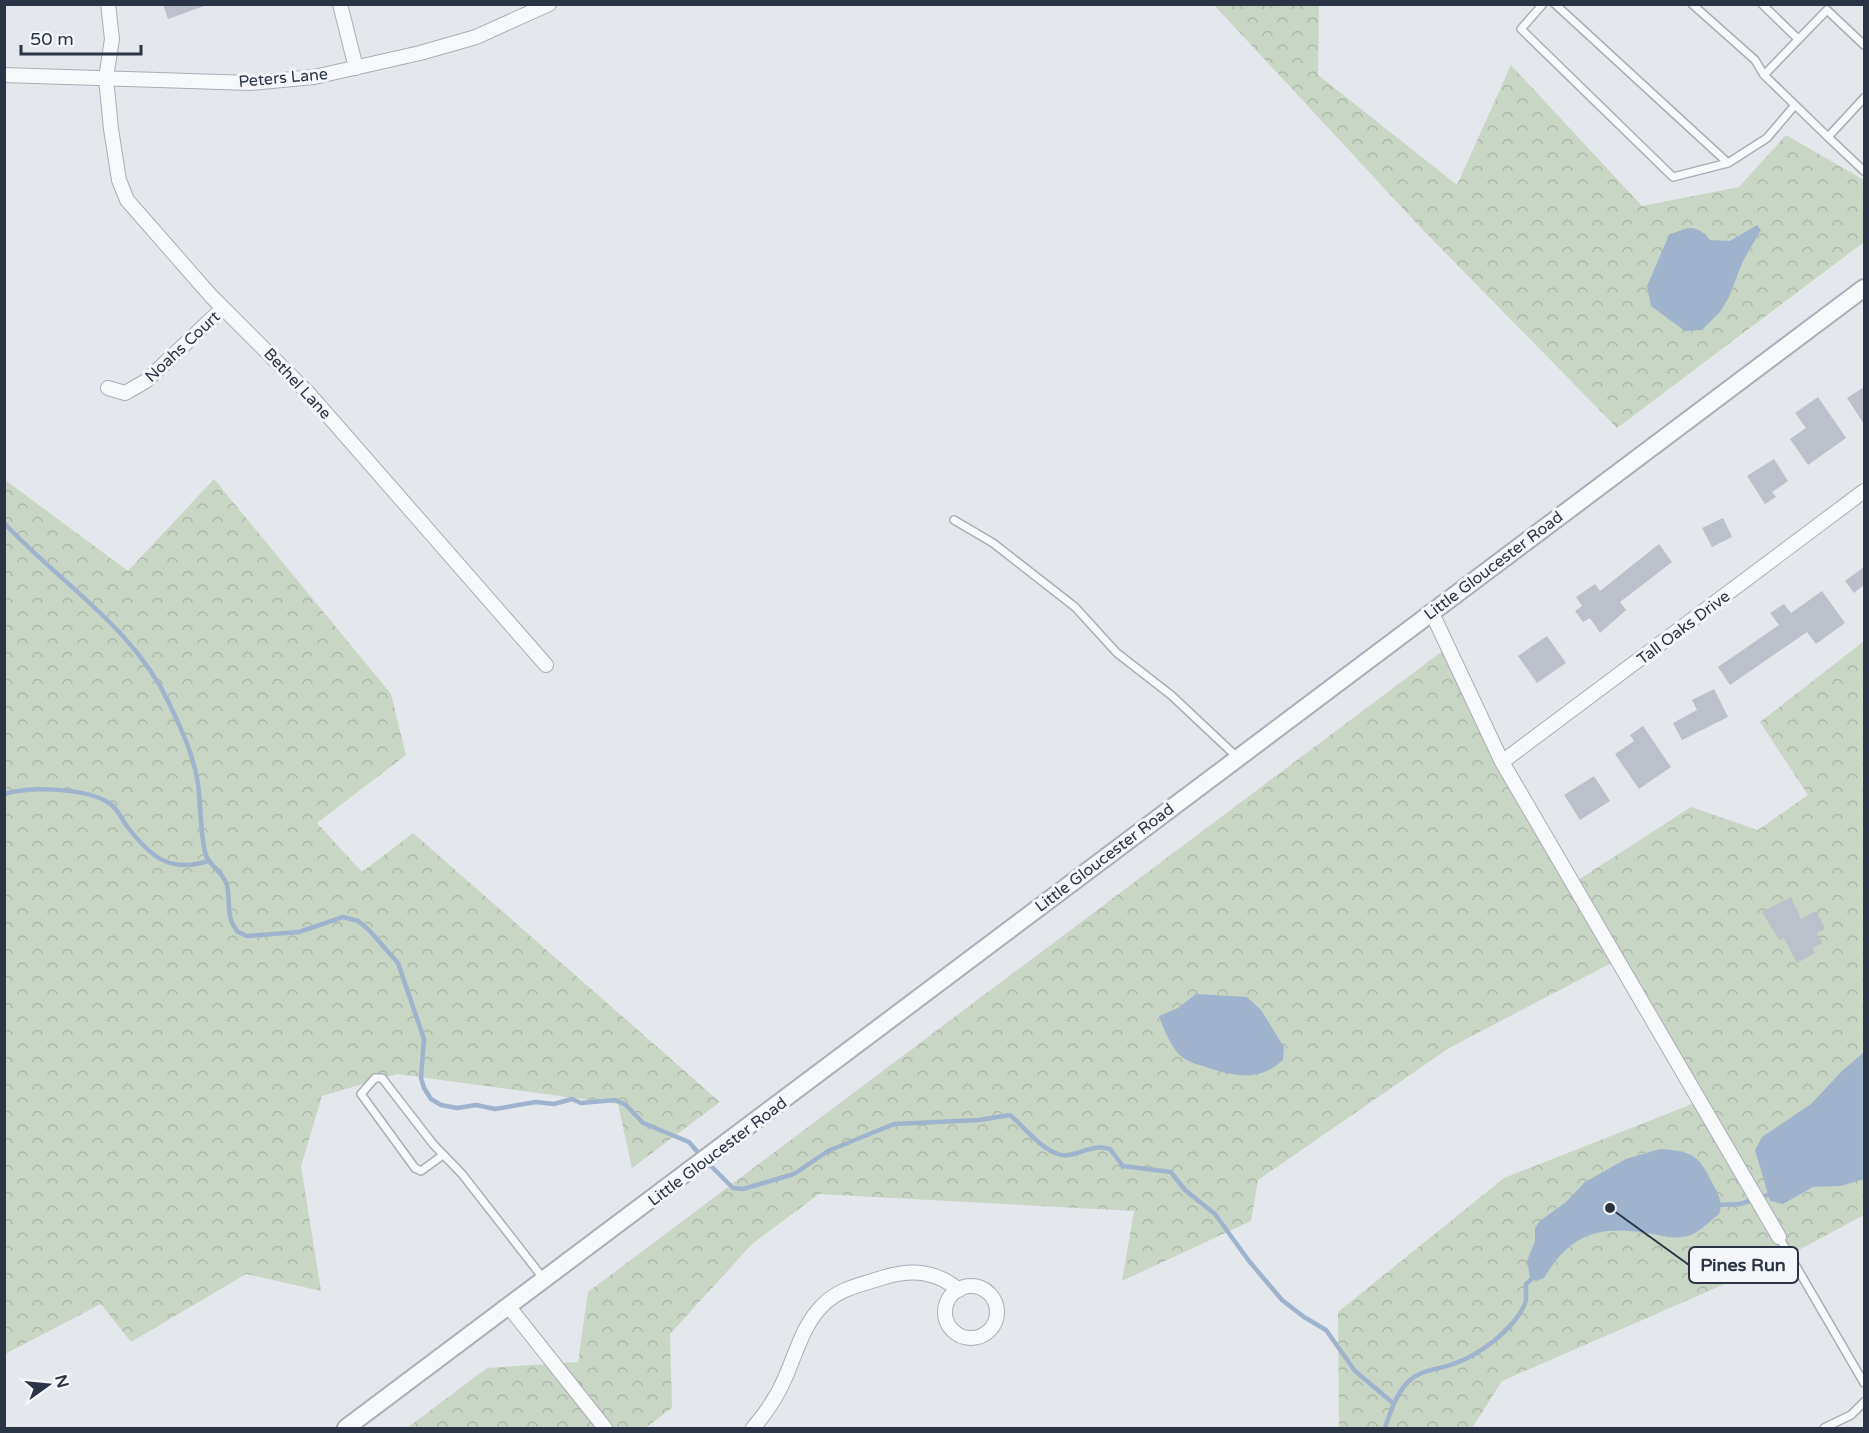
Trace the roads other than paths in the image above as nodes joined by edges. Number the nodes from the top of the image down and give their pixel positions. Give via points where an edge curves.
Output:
1 (108, 4) edge
2 (340, 4) edge
3 (549, 4) edge
4 (1543, 4) edge
5 (1555, 4) edge
6 (1692, 4) edge
7 (1762, 4) edge
8 (1798, 39) junction
9 (1864, 45) edge
10 (356, 68) junction
11 (4, 75) edge
12 (1764, 75) junction
13 (106, 78) junction
14 (1864, 98) edge
15 (1795, 105) junction
16 (1828, 137) junction
17 (1728, 163) junction
18 (1864, 171) edge
19 (1864, 288) edge
20 (223, 308) junction
21 (108, 388) dead end
22 (1864, 491) edge
23 (954, 520) dead end
24 (1431, 611) junction
25 (546, 665) dead end
26 (1237, 757) junction
27 (1502, 762) junction
28 (443, 1155) junction
29 (1779, 1237) joint
30 (544, 1280) junction
31 (958, 1290) dead end
32 (509, 1307) junction
33 (1864, 1383) edge
34 (1864, 1402) edge
35 (346, 1428) edge
36 (605, 1428) edge
37 (753, 1428) edge
38 (1824, 1428) edge

1 - 13 street, Bethel Lane via 112,39
2 - 10 street
3 - 10 street, Peters Lane via 476,37
4 - 17 lane via 1521,29 1673,177
5 - 17 lane
6 - 12 lane via 1755,60
7 - 8 lane
8 - 9 lane via 1827,10
8 - 12 lane
10 - 13 street, Peters Lane via 314,77 251,82
11 - 13 street, Peters Lane
12 - 15 lane
13 - 20 street, Bethel Lane via 115,157 127,200
14 - 16 lane
15 - 16 lane
15 - 17 lane via 1767,138
16 - 18 lane
19 - 24 street, Little Gloucester Road
20 - 21 street, Noahs Court via 146,381 125,393
20 - 25 street, Bethel Lane via 310,394
22 - 27 street, Tall Oaks Drive
23 - 26 lane via 1001,549 1076,607 1117,653 1171,695
24 - 26 street, Little Gloucester Road
24 - 27 street
26 - 30 street, Little Gloucester Road
27 - 29 street
28 - 28 lane via 382,1078 375,1078 361,1094 416,1168 421,1171
28 - 30 lane
29 - 33 lane
30 - 32 street, Little Gloucester Road
31 - 37 street via 941,1278 919,1272 848,1288 823,1305 802,1335 785,1380 768,1412
32 - 35 street, Little Gloucester Road
32 - 36 street
34 - 38 lane via 1851,1415

